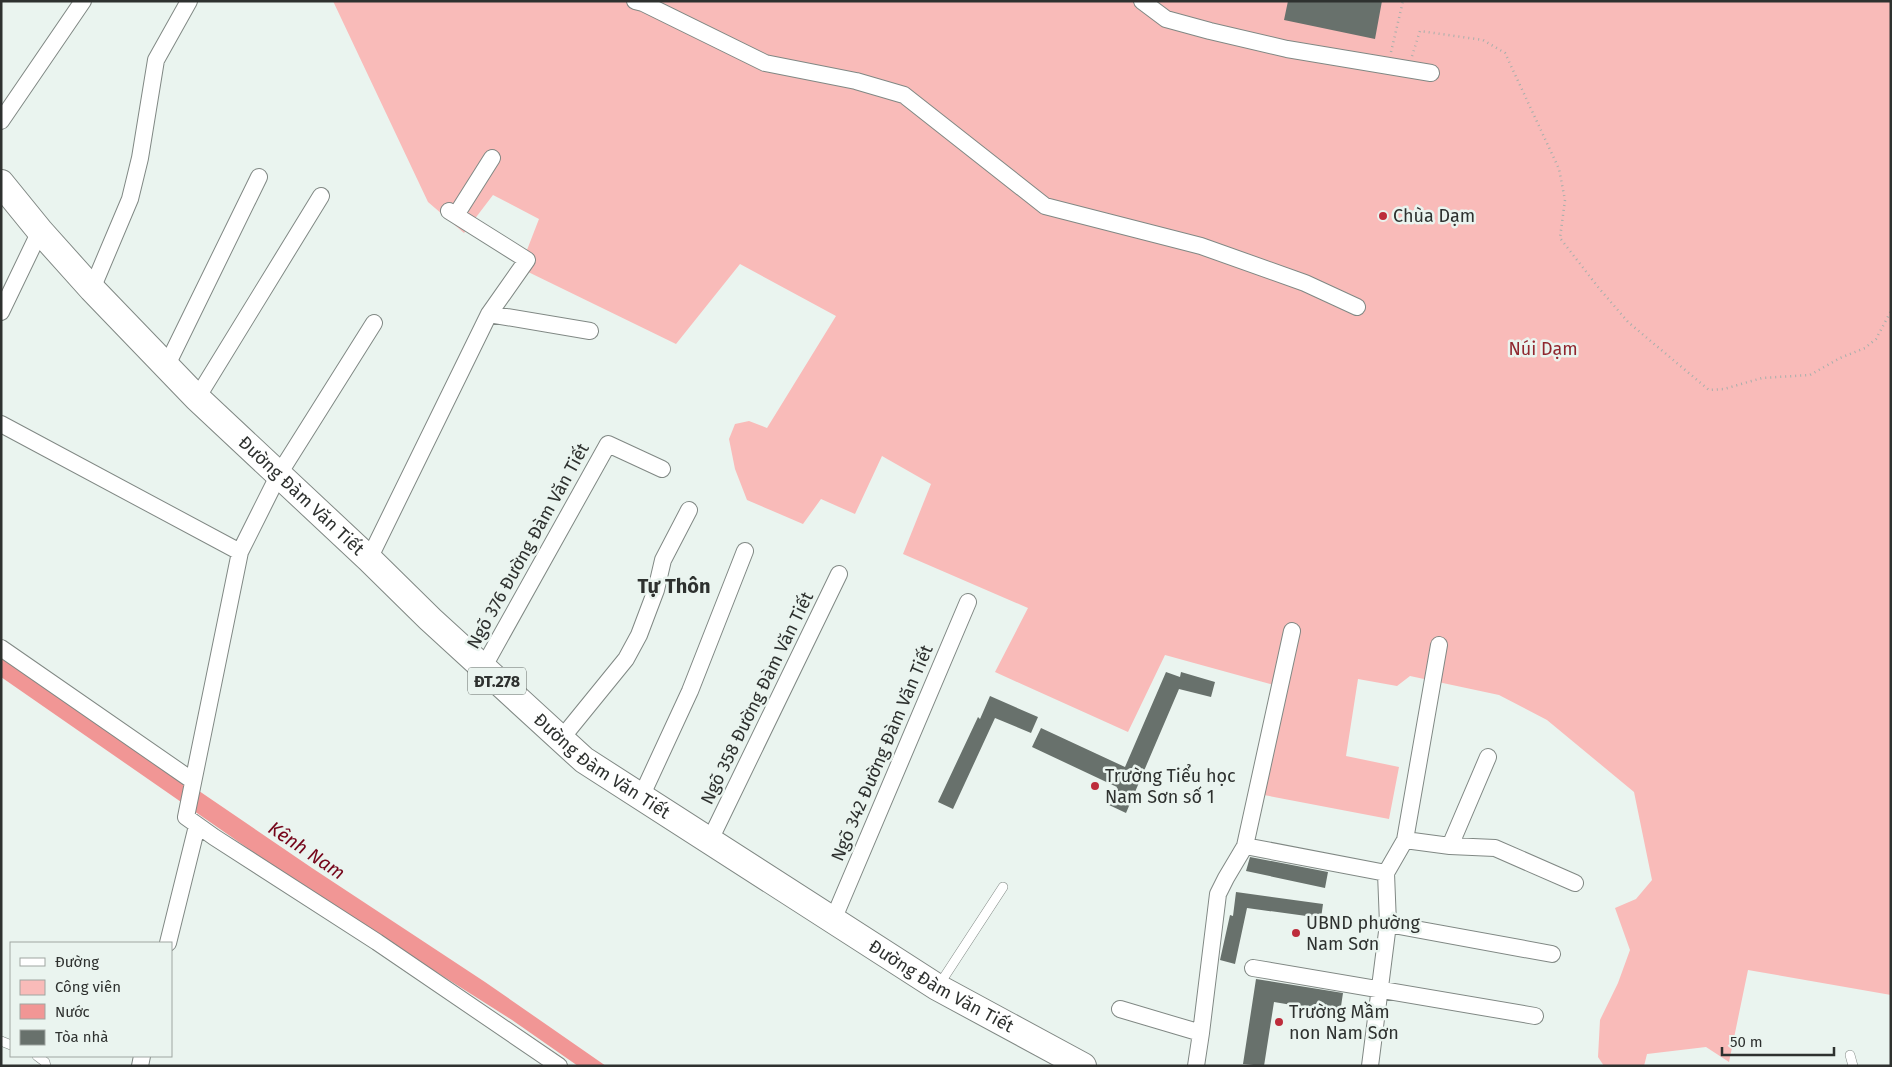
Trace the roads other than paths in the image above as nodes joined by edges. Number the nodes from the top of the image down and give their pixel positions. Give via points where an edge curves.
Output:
1 (83, 1) edge
2 (190, 1) edge
3 (635, 1) edge
4 (1142, 1) edge
5 (1431, 73) dead end
6 (1, 121) edge
7 (492, 158) dead end
8 (259, 177) dead end
9 (1, 183) edge
10 (320, 196) dead end
11 (40, 231) junction
12 (92, 289) junction
13 (1357, 307) dead end
14 (1, 312) edge
15 (489, 314) junction
16 (374, 323) dead end
17 (590, 331) dead end
18 (166, 367) junction
19 (197, 398) junction
20 (1, 424) edge
21 (662, 470) dead end
22 (279, 474) junction
23 (689, 510) dead end
24 (745, 551) dead end
25 (240, 552) junction
26 (369, 559) junction
27 (839, 574) dead end
28 (968, 602) dead end
29 (1292, 630) dead end
30 (1440, 645) dead end
31 (1, 648) edge
32 (483, 668) junction
33 (561, 739) junction
34 (1488, 757) dead end
35 (194, 781) junction
36 (641, 797) junction
37 (191, 821) junction
38 (710, 840) junction
39 (1405, 840) junction
40 (1245, 846) junction
41 (1450, 846) junction
42 (1386, 873) junction
43 (1575, 883) dead end
44 (1003, 887) dead end
45 (833, 920) junction
46 (1388, 924) junction
47 (168, 942) edge
48 (1552, 954) dead end
49 (1253, 968) dead end
50 (937, 987) junction
51 (1380, 989) junction
52 (1120, 1009) dead end
53 (1535, 1016) dead end
54 (1201, 1033) junction
55 (1850, 1055) dead end
56 (559, 1066) edge
57 (1083, 1066) edge
58 (1196, 1066) edge
59 (1370, 1066) edge
60 (1853, 1066) edge

1 - 6 street
2 - 12 street via 156,60 130,199
3 - 13 street via 765,63 856,81 904,95 1045,206 1201,246 1305,283
4 - 5 street via 1166,19 1210,31 1287,49
7 - 15 street via 453,213 527,260
8 - 18 street
9 - 11 main road, Đường Đàm Văn Tiết / ĐT.278
10 - 19 street
11 - 12 main road, Đường Đàm Văn Tiết / ĐT.278
11 - 14 street
12 - 18 main road, Đường Đàm Văn Tiết / ĐT.278
15 - 17 street
15 - 26 street
16 - 22 street
18 - 19 main road, Đường Đàm Văn Tiết / ĐT.278
19 - 22 main road, Đường Đàm Văn Tiết / ĐT.278
20 - 25 street
21 - 32 street, Ngõ 376 Đường Đàm Văn Tiết via 608,444
22 - 25 street
22 - 26 main road, Đường Đàm Văn Tiết / ĐT.278
23 - 33 street via 663,560 656,590 626,659
24 - 36 street via 690,691
25 - 35 street
26 - 32 main road, Đường Đàm Văn Tiết / ĐT.278
27 - 38 street, Ngõ 358 Đường Đàm Văn Tiết
28 - 45 street, Ngõ 342 Đường Đàm Văn Tiết
29 - 40 street
30 - 39 street
31 - 35 street
32 - 33 main road, Đường Đàm Văn Tiết / ĐT.278
33 - 36 main road, Đường Đàm Văn Tiết / ĐT.278 via 584,760
34 - 41 street
35 - 37 street
36 - 38 main road, Đường Đàm Văn Tiết / ĐT.278
37 - 47 street
37 - 56 street via 378,942
38 - 45 main road, Đường Đàm Văn Tiết / ĐT.278
39 - 41 street
39 - 42 street
40 - 42 street
40 - 54 street via 1218,894
41 - 43 street via 1495,848
42 - 46 street
44 - 50 lane
45 - 50 main road, Đường Đàm Văn Tiết / ĐT.278
46 - 48 street
46 - 51 street
49 - 51 street
50 - 57 main road, Đường Đàm Văn Tiết / ĐT.278
51 - 53 street
51 - 59 street
52 - 54 street
54 - 58 street
55 - 60 lane

